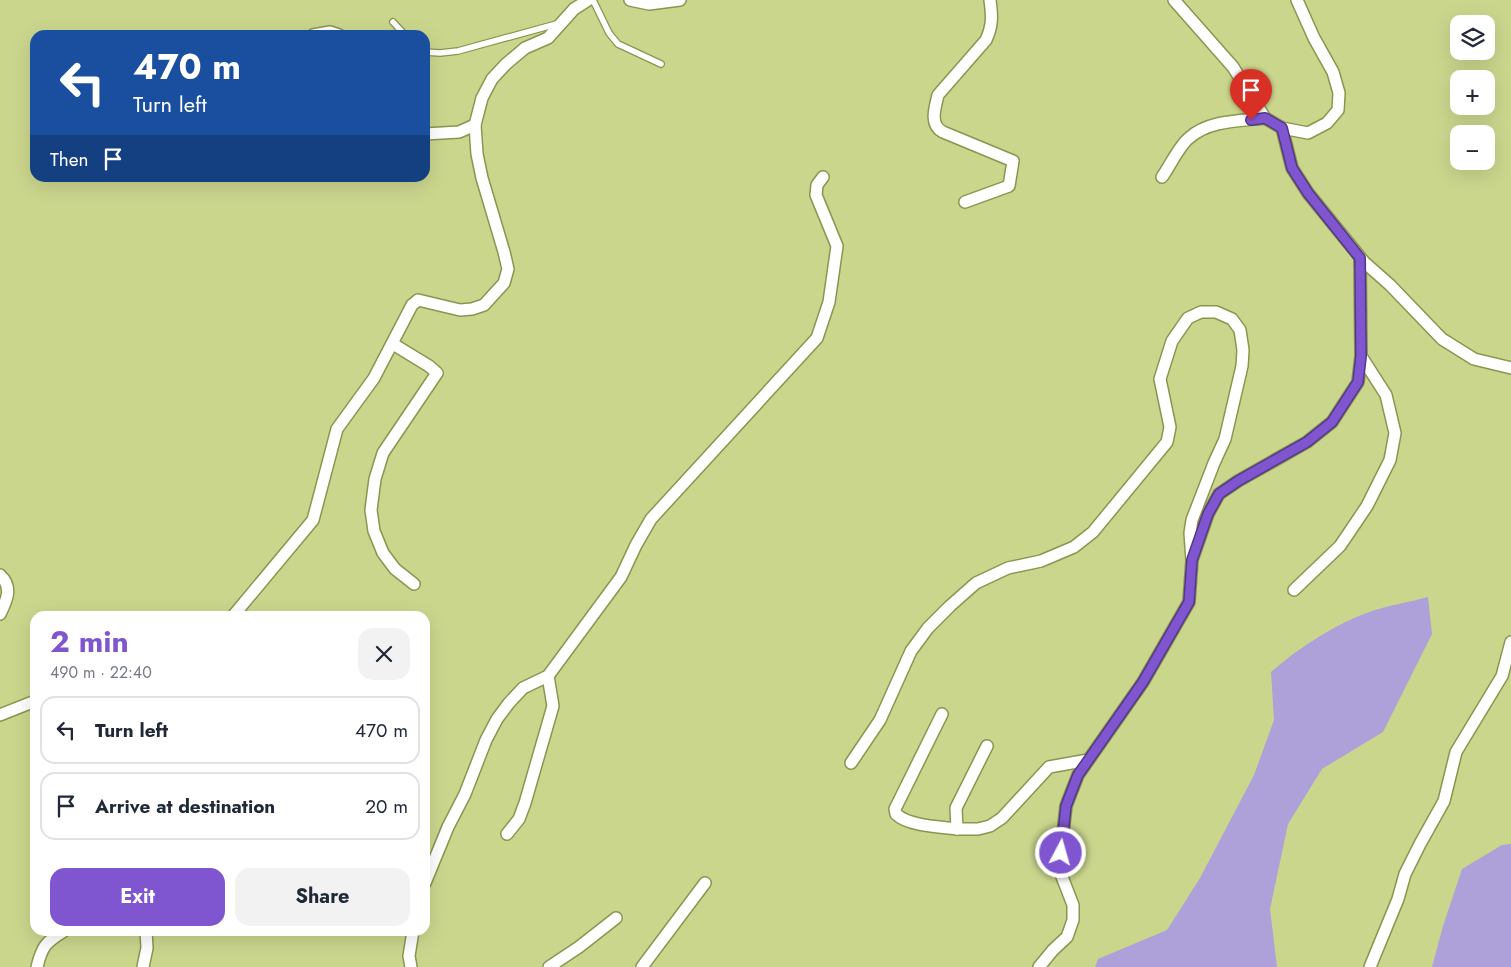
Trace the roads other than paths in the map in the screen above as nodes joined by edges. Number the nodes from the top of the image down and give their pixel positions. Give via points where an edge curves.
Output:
1 (588, 0) edge
2 (593, 0) edge
3 (630, 0) edge
4 (680, 0) edge
5 (990, 0) edge
6 (1174, 0) edge
7 (1297, 0) edge
8 (393, 22) dead end
9 (562, 22) junction
10 (400, 30) edge
11 (430, 52) edge
12 (661, 64) dead end
13 (1265, 118) junction
14 (476, 125) junction
15 (1282, 128) junction
16 (430, 134) edge
17 (823, 177) dead end
18 (1162, 177) dead end
19 (965, 202) dead end
20 (1360, 258) junction
21 (393, 344) junction
22 (1361, 356) junction
23 (1511, 368) edge
24 (1192, 560) junction
25 (0, 575) edge
26 (414, 584) dead end
27 (1294, 590) dead end
28 (237, 611) edge
29 (0, 614) edge
30 (1511, 642) edge
31 (548, 676) junction
32 (30, 703) edge
33 (942, 714) dead end
34 (0, 715) edge
35 (987, 746) dead end
36 (1088, 760) junction
37 (851, 763) dead end
38 (956, 829) junction
39 (508, 834) dead end
40 (430, 871) edge
41 (705, 883) dead end
42 (616, 918) dead end
43 (56, 936) edge
44 (147, 936) edge
45 (412, 936) edge
46 (37, 967) edge
47 (143, 967) edge
48 (411, 967) edge
49 (549, 967) edge
50 (642, 967) edge
51 (1039, 967) edge
52 (1370, 967) edge

1 - 9 street
2 - 12 lane via 618,44
3 - 4 street via 649,4
5 - 19 street via 992,21 986,40 938,95 934,124 936,129 1013,160 1013,170 1009,186
6 - 13 street via 1233,67
7 - 15 street via 1333,72 1339,93 1338,110 1327,123 1308,133
8 - 10 lane
9 - 11 lane via 458,51
9 - 14 street via 548,38 525,48 492,79 482,98
13 - 15 street
13 - 18 street via 1204,128 1188,138
14 - 16 street via 459,132
14 - 21 street via 482,178 508,269 504,283 484,305 472,309 460,310 418,300 412,305
15 - 20 street via 1292,168
17 - 31 street via 817,185 816,195 837,246 828,302 817,338 652,519 621,577
20 - 22 street
20 - 23 street via 1442,339 1474,359
21 - 26 street via 437,372 383,453 371,510 374,531 383,553 395,569
21 - 28 street via 374,378 337,429 313,520
22 - 24 street via 1358,382 1332,422 1307,442 1219,494 1208,514
22 - 27 street via 1386,395 1395,432 1390,460 1367,506 1340,546
24 - 36 street via 1189,602 1143,682
24 - 37 street via 1192,520 1225,439 1242,366 1240,330 1232,319 1216,312 1201,312 1188,318 1172,341 1160,379 1170,427 1167,442 1093,532 1074,547 1041,561 1008,568 976,583 928,628 911,652 880,720
25 - 29 street via 7,584 8,598
30 - 52 street via 1502,676 1456,752 1444,801 1406,874
31 - 39 street via 553,706 525,803
31 - 40 street via 523,688 498,719
32 - 34 street
33 - 38 street via 895,809 899,817 915,823
35 - 38 street via 956,808
36 - 38 street via 1049,767 1002,818 990,826
36 - 51 street via 1078,775 1066,806 1059,869 1073,905 1073,920 1068,937
41 - 50 street
42 - 49 street
43 - 46 street via 47,942
44 - 47 street via 148,948
45 - 48 street

